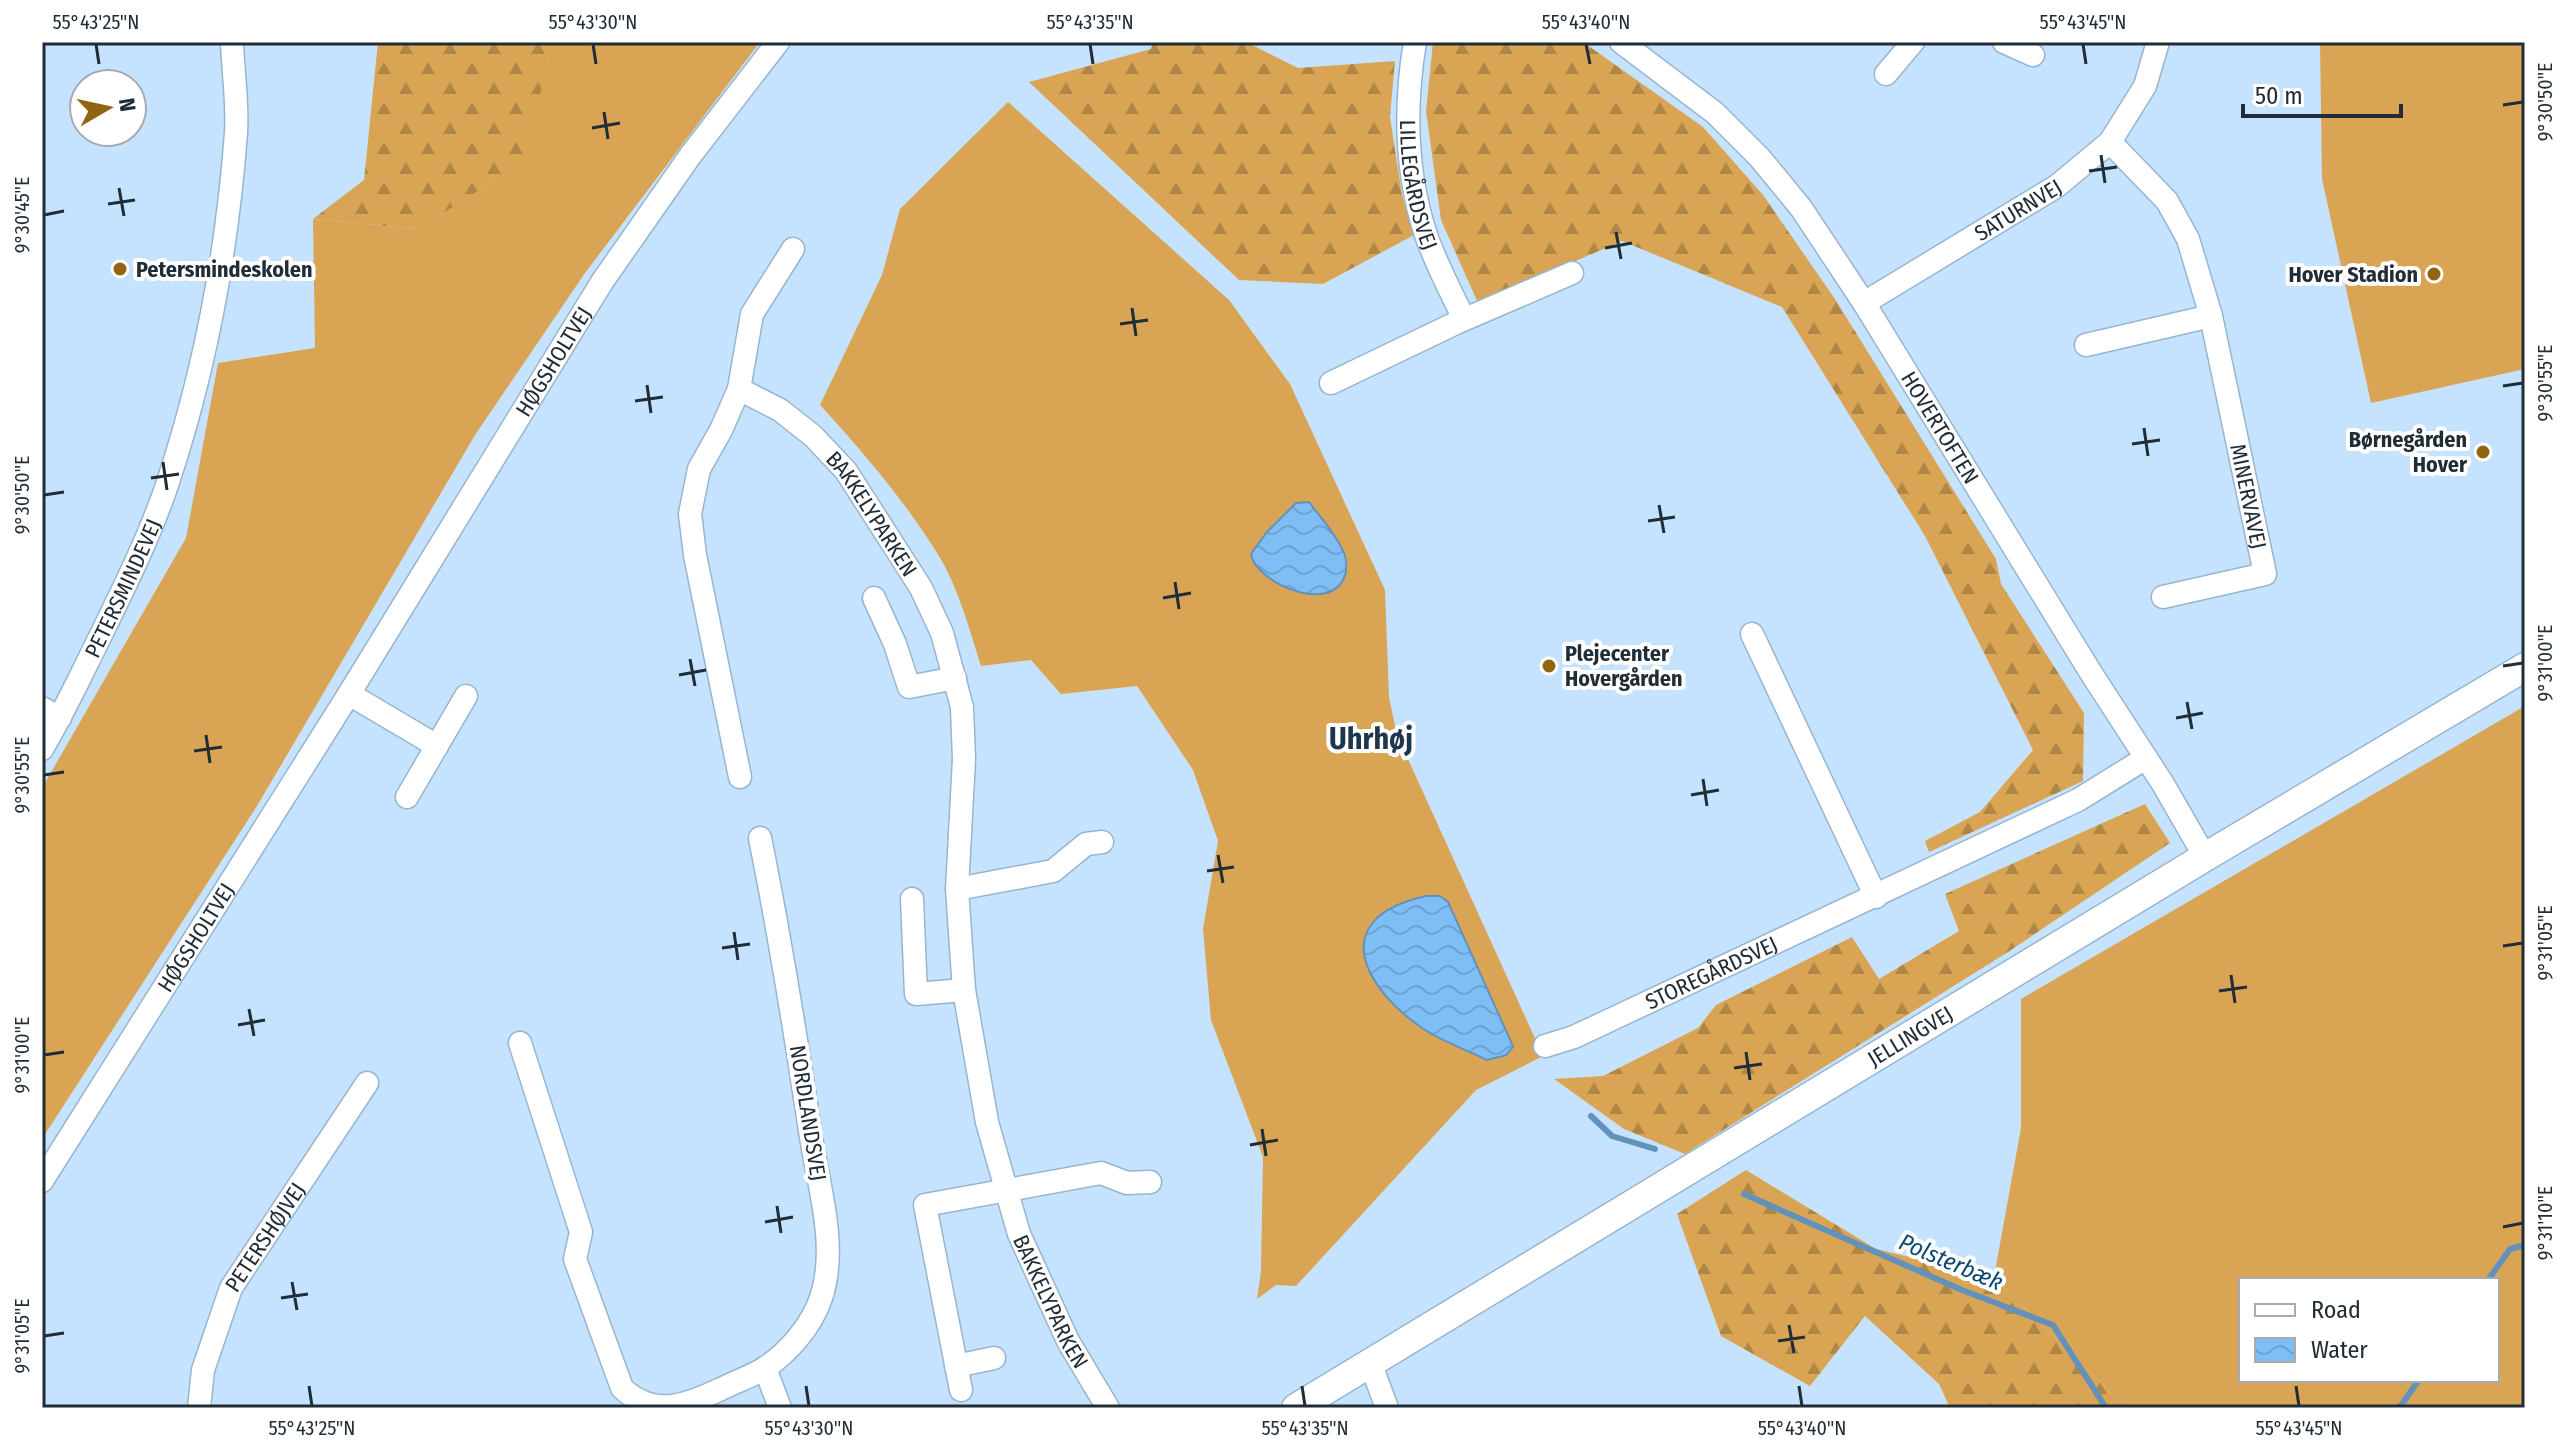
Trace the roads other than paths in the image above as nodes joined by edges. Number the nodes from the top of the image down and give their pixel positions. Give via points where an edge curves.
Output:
1 (232, 42) edge
2 (778, 42) edge
3 (1415, 42) edge
4 (1621, 42) edge
5 (1913, 42) edge
6 (2004, 42) edge
7 (2158, 42) edge
8 (2033, 55) dead end
9 (1886, 74) dead end
10 (2110, 142) junction
11 (793, 249) dead end
12 (1572, 273) dead end
13 (1864, 303) junction
14 (2211, 316) junction
15 (1464, 319) junction
16 (2086, 345) dead end
17 (1331, 383) dead end
18 (739, 389) junction
19 (2163, 597) dead end
20 (874, 598) dead end
21 (1752, 634) dead end
22 (2525, 667) edge
23 (955, 678) junction
24 (349, 694) junction
25 (466, 696) dead end
26 (51, 713) edge
27 (437, 746) junction
28 (42, 749) edge
29 (2146, 758) junction
30 (740, 777) dead end
31 (407, 797) dead end
32 (760, 838) dead end
33 (1102, 842) dead end
34 (2205, 857) junction
35 (957, 889) junction
36 (1876, 897) junction
37 (912, 899) dead end
38 (964, 990) junction
39 (520, 1043) dead end
40 (1545, 1046) dead end
41 (367, 1083) dead end
42 (42, 1181) edge
43 (1150, 1182) dead end
44 (1005, 1189) junction
45 (994, 1358) dead end
46 (1370, 1362) junction
47 (956, 1366) junction
48 (765, 1368) junction
49 (961, 1390) dead end
50 (199, 1408) edge
51 (780, 1408) edge
52 (1108, 1408) edge
53 (1296, 1408) edge
54 (1387, 1408) edge

1 - 26 street, PETERSMINDEVEJ via 236,131 229,211 193,399 157,511 128,579
2 - 24 street, HØGSHOLTVEJ via 602,282
3 - 15 street, LILLEGÅRDSVEJ via 1406,129 1413,185 1427,237
4 - 13 street, HOVERTOFTEN via 1715,113 1760,158 1801,208
5 - 9 street
6 - 8 street
7 - 10 street, SATURNVEJ via 2145,86
10 - 13 street, SATURNVEJ via 2057,186
10 - 14 street, MINERVAVEJ via 2167,201 2188,239
11 - 18 street via 752,314
12 - 15 street
13 - 29 street, HOVERTOFTEN
14 - 16 street
14 - 19 street, MINERVAVEJ via 2265,574
15 - 17 street
18 - 23 street, BAKKELYPARKEN via 780,410 846,471 921,588
18 - 30 street via 699,469 690,514
20 - 23 street, BAKKELYPARKEN via 909,687
21 - 36 street
22 - 34 main road, JELLINGVEJ
23 - 35 street, BAKKELYPARKEN via 964,759
24 - 27 street
24 - 42 street, HØGSHOLTVEJ
25 - 27 street
26 - 28 street, PETERSMINDEVEJ
27 - 31 street
29 - 34 street, HOVERTOFTEN
29 - 36 street, STOREGÅRDSVEJ via 2078,800
32 - 48 street, NORDLANDSVEJ via 790,996 828,1270 820,1300 801,1335
33 - 35 street via 1086,844 1053,871
34 - 46 main road, JELLINGVEJ
35 - 38 street, BAKKELYPARKEN
36 - 40 street, STOREGÅRDSVEJ
37 - 38 street via 916,994
38 - 44 street, BAKKELYPARKEN via 987,1122
39 - 48 street, NORDLANDSVEJ via 581,1232 575,1259 622,1388 636,1401 658,1407 692,1403
41 - 50 street, PETERSHØJVEJ via 231,1288 203,1370
43 - 44 street via 1127,1183 1101,1173
44 - 47 street via 925,1205
44 - 52 street, BAKKELYPARKEN via 1039,1280
45 - 47 street
46 - 53 main road, JELLINGVEJ
46 - 54 street
47 - 49 street
48 - 51 street

